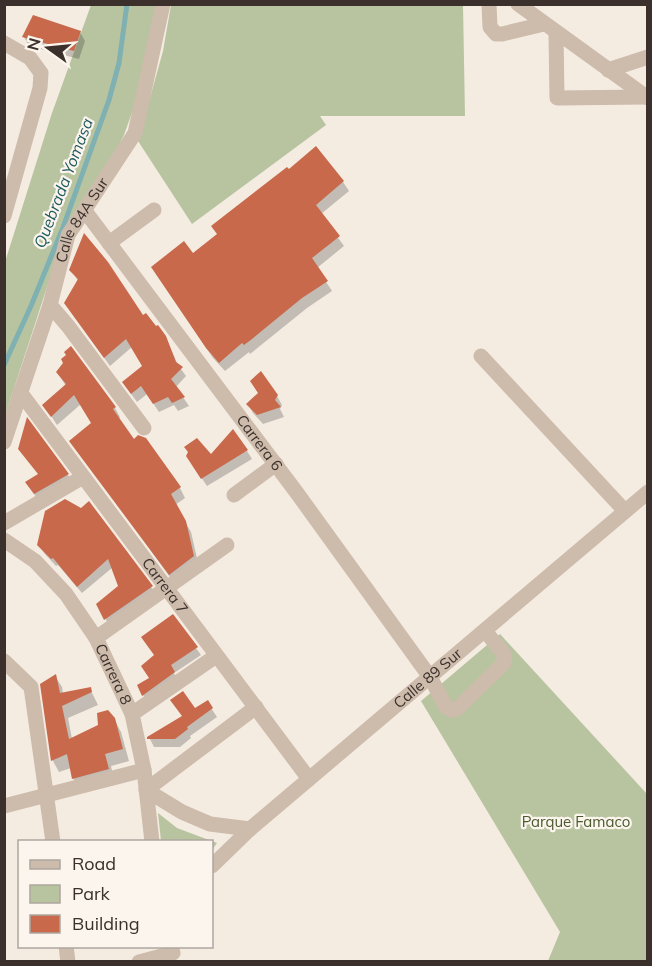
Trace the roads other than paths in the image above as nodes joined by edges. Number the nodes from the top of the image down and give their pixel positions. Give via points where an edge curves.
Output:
1 (163, 4) edge
2 (489, 4) edge
3 (518, 4) edge
4 (550, 28) junction
5 (4, 43) edge
6 (648, 57) edge
7 (608, 70) junction
8 (646, 97) edge
9 (154, 210) dead end
10 (86, 211) junction
11 (4, 216) edge
12 (109, 243) junction
13 (50, 305) junction
14 (481, 356) dead end
15 (20, 392) junction
16 (144, 428) dead end
17 (4, 442) edge
18 (276, 464) junction
19 (83, 477) junction
20 (648, 492) edge
21 (234, 495) dead end
22 (626, 511) junction
23 (4, 523) edge
24 (4, 540) edge
25 (227, 545) dead end
26 (166, 588) junction
27 (485, 630) junction
28 (96, 638) junction
29 (216, 656) junction
30 (4, 662) edge
31 (430, 677) junction
32 (256, 707) junction
33 (132, 714) junction
34 (144, 770) junction
35 (309, 779) junction
36 (146, 790) junction
37 (47, 795) junction
38 (4, 806) edge
39 (250, 829) junction
40 (53, 840) edge
41 (152, 840) edge
42 (213, 865) edge
43 (174, 952) edge
44 (139, 962) edge

1 - 10 street, Calle 84A Sur via 135,133
2 - 4 street via 490,27 496,34
3 - 4 street
4 - 7 street
4 - 8 street via 556,98
5 - 11 street via 30,58 40,73 40,88
6 - 7 street
7 - 8 street
9 - 12 street
10 - 12 street, Carrera 6
10 - 13 street, Calle 84A Sur via 68,235
12 - 18 street, Carrera 6
13 - 15 street, Calle 84A Sur
13 - 16 street
14 - 22 street
15 - 17 street, Calle 84A Sur
15 - 19 street, Carrera 7
18 - 21 street
18 - 31 street, Carrera 6
19 - 23 street
19 - 26 street, Carrera 7
20 - 22 street, Calle 89 Sur
22 - 27 street, Calle 89 Sur
24 - 28 street, Carrera 8 via 35,561 66,594
25 - 26 street
26 - 28 street
26 - 29 street, Carrera 7
27 - 31 street, Calle 89 Sur
27 - 31 street, Carrera 6 via 504,654 504,663 457,709 446,707
28 - 33 street, Carrera 8
29 - 32 street, Carrera 7
29 - 33 street
30 - 37 street via 31,687
31 - 35 street, Calle 89 Sur
32 - 35 street, Carrera 7
32 - 36 street
33 - 34 street, Carrera 8
34 - 36 street, Carrera 8
34 - 37 street
35 - 39 street, Calle 89 Sur
36 - 39 street via 210,824
36 - 41 street, Carrera 8
37 - 38 street
37 - 40 street
39 - 42 street, Calle 89 Sur
43 - 44 street

